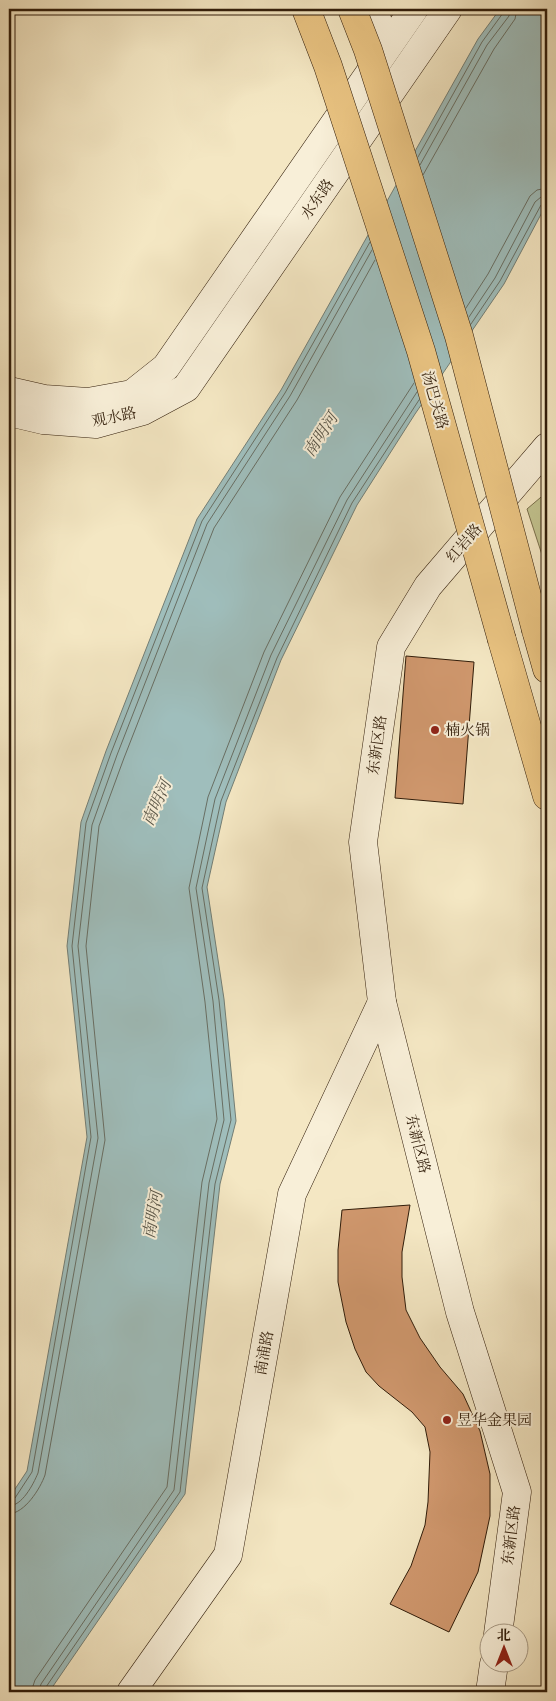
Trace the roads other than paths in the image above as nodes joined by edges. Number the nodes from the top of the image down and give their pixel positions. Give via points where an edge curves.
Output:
1 (306, 9) edge
2 (352, 9) edge
3 (378, 9) edge
4 (414, 9) edge
5 (448, 9) edge
6 (389, 45) junction
7 (166, 368) joint
8 (186, 388) joint
9 (9, 391) edge
10 (9, 412) edge
11 (547, 446) edge
12 (391, 647) joint
13 (547, 669) edge
14 (547, 796) edge
15 (382, 1002) junction
16 (499, 1624) edge
17 (493, 1674) edge
18 (131, 1692) edge
19 (490, 1692) edge

1 - 14 highway, 汤巴关路, bridge via 328,66 421,351
2 - 13 highway, bridge via 368,50 458,336
3 - 6 street
4 - 6 street, 水东路
5 - 8 street, 水东路
6 - 7 street, 水东路
7 - 9 street, 观水路 via 132,394 88,402 44,399
8 - 10 street, 观水路 via 143,411 96,424 43,420
11 - 12 street, 红岩路 via 428,586
12 - 15 street, 东新区路 via 363,842
15 - 16 street, 东新区路 via 460,1312 517,1492
15 - 18 street, 南浦路 via 292,1194 228,1555
17 - 19 street

